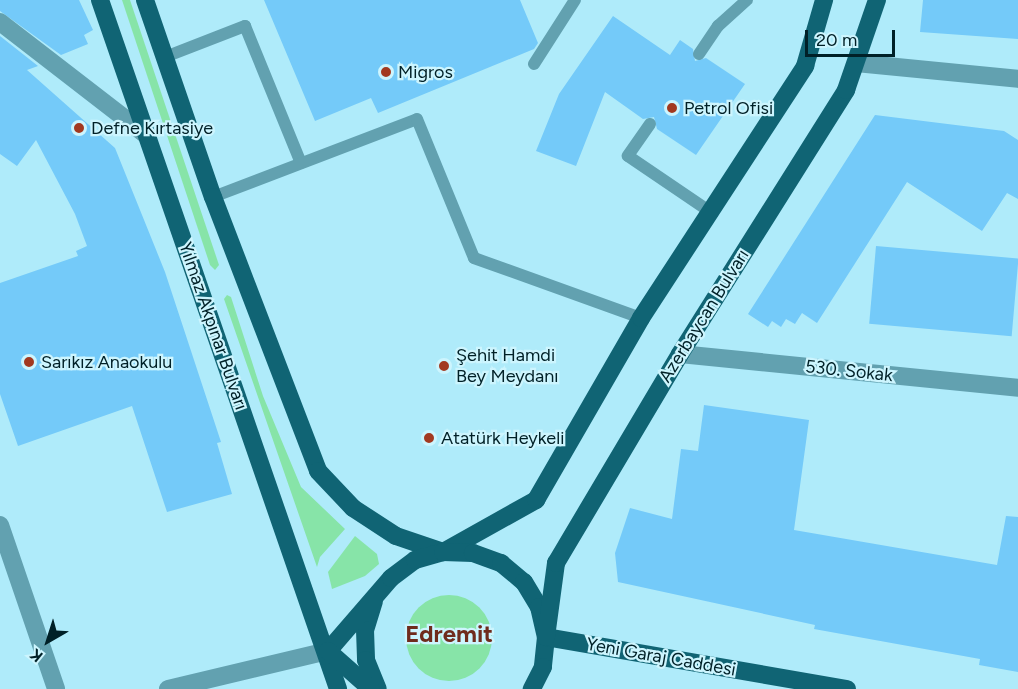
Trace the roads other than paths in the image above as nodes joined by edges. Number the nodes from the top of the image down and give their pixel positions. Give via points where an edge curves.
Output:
1 (100, 0) edge
2 (145, 0) edge
3 (575, 0) edge
4 (747, 0) edge
5 (824, 0) edge
6 (877, 0) edge
7 (0, 22) edge
8 (699, 54) dead end
9 (165, 57) junction
10 (856, 63) junction
11 (534, 64) dead end
12 (1018, 79) edge
13 (650, 124) dead end
14 (145, 134) junction
15 (301, 163) junction
16 (213, 196) junction
17 (712, 213) junction
18 (641, 318) junction
19 (680, 354) junction
20 (1018, 388) edge
21 (0, 525) edge
22 (443, 552) junction
23 (391, 578) junction
24 (546, 637) junction
25 (328, 651) junction
26 (56, 689) edge
27 (168, 689) edge
28 (338, 689) edge
29 (371, 689) edge
30 (378, 689) edge
31 (532, 689) edge
32 (847, 689) edge

1 - 14 main road, Yılmaz Akpınar Bulvarı
2 - 9 main road
3 - 11 lane
4 - 8 lane via 718,26
5 - 17 main road via 805,66
6 - 10 main road, Azerbaycan Bulvarı
7 - 14 street
9 - 15 lane via 245,26
9 - 16 main road
10 - 12 street
10 - 19 main road, Azerbaycan Bulvarı via 846,90
13 - 17 lane via 628,156
14 - 25 main road, Yılmaz Akpınar Bulvarı
15 - 16 lane
15 - 18 lane via 417,119 474,258
16 - 22 main road via 318,471 353,508 396,536
17 - 18 main road
18 - 22 main road via 536,501
19 - 20 street, 530. Sokak
19 - 24 main road, Azerbaycan Bulvarı via 556,563
21 - 26 street
22 - 23 main road via 415,560
22 - 24 main road via 473,553 501,563 524,582 539,607
23 - 25 main road
23 - 30 main road via 374,601 365,630 366,660
24 - 31 main road, Azerbaycan Bulvarı via 543,667
24 - 32 main road, Yeni Garaj Caddesi
25 - 27 street
25 - 28 main road, Yılmaz Akpınar Bulvarı
25 - 29 main road

